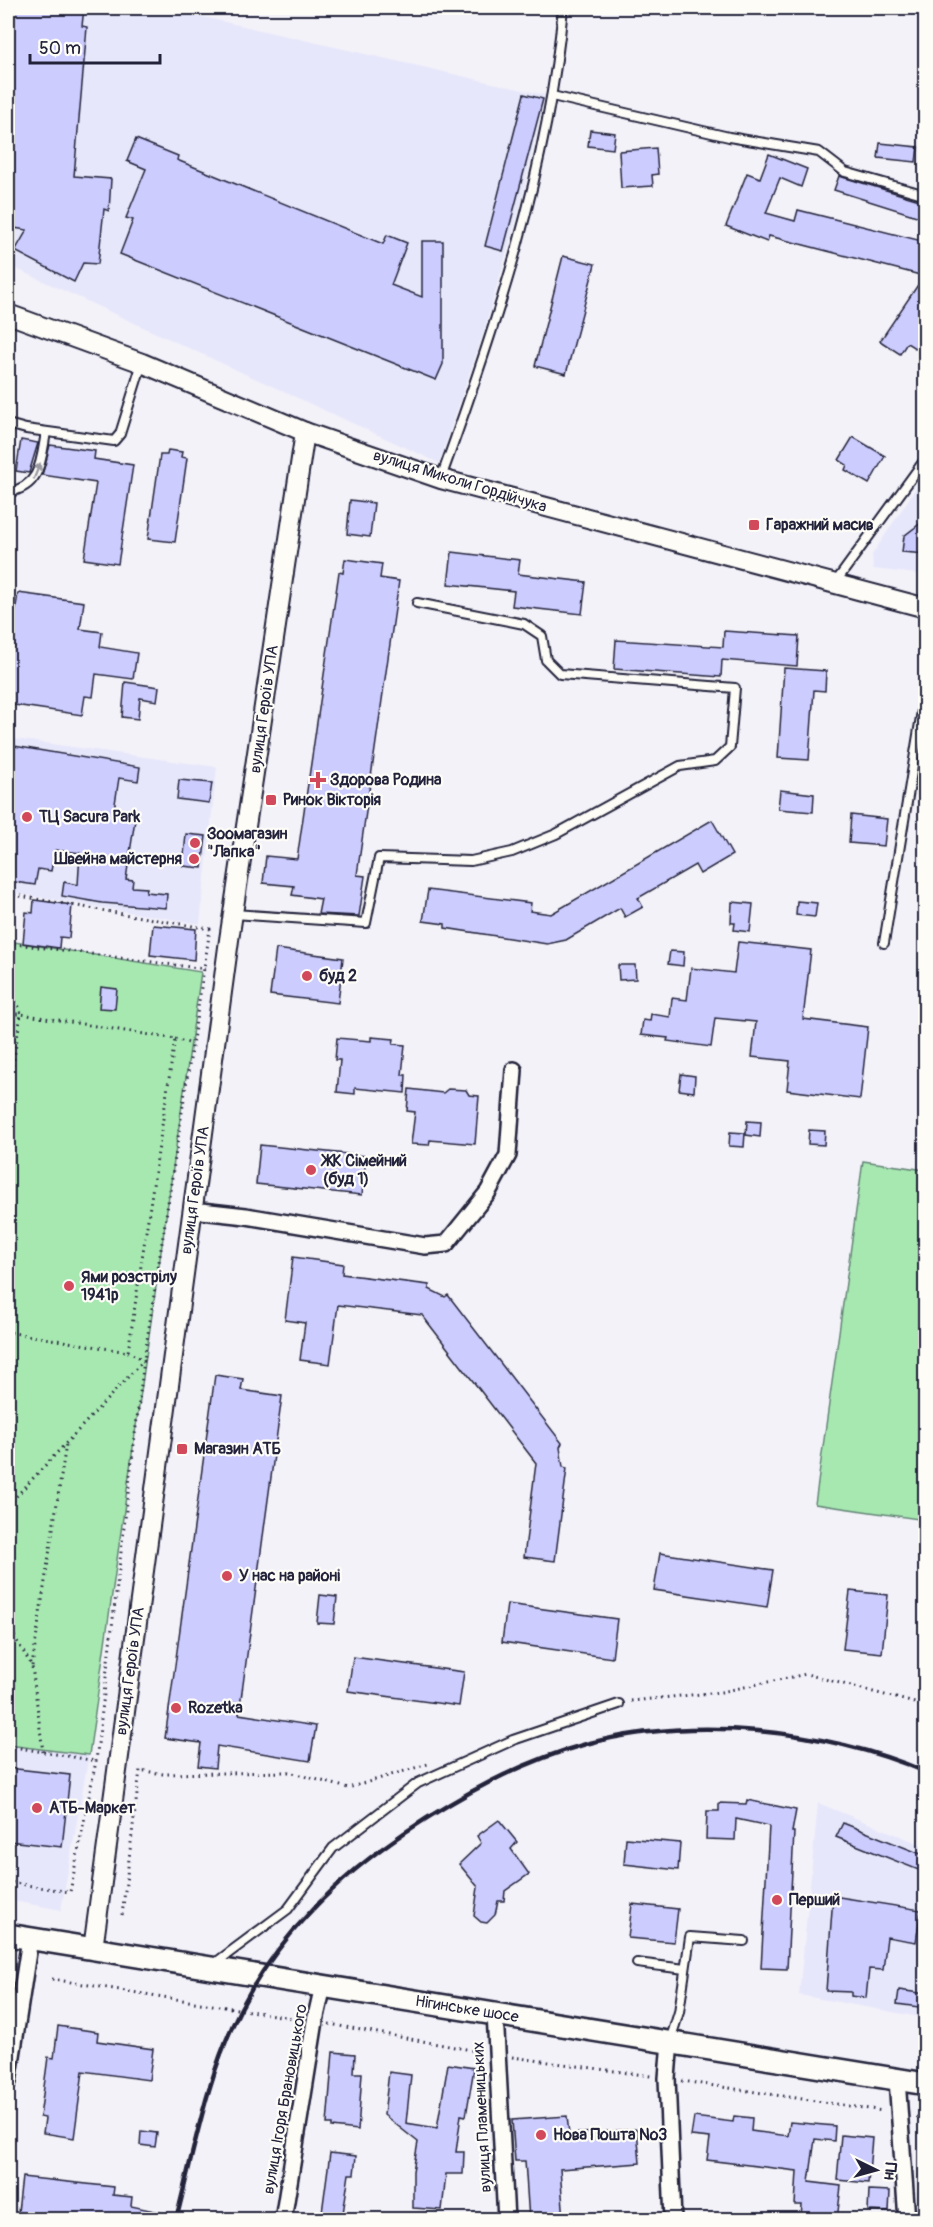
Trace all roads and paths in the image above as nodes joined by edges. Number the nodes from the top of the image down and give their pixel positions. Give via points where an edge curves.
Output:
1 (563, 8) edge
2 (552, 96) junction
3 (926, 195) edge
4 (8, 314) edge
5 (142, 363) junction
6 (8, 424) edge
7 (45, 432) junction
8 (305, 432) junction
9 (926, 458) edge
10 (441, 479) junction
11 (8, 492) edge
12 (834, 585) junction
13 (417, 603) dead end
14 (926, 608) edge
15 (926, 686) edge
16 (8, 894) edge
17 (233, 914) junction
18 (8, 943) edge
19 (884, 943) dead end
20 (205, 969) junction
21 (8, 991) edge
22 (8, 1014) edge
23 (21, 1014) junction
24 (175, 1039) junction
25 (192, 1044) junction
26 (514, 1070) dead end
27 (8, 1095) edge
28 (192, 1210) junction
29 (8, 1332) edge
30 (128, 1352) junction
31 (144, 1360) junction
32 (66, 1444) junction
33 (8, 1505) edge
34 (8, 1626) edge
35 (32, 1666) junction
36 (619, 1704) joint
37 (926, 1706) edge
38 (8, 1746) edge
39 (43, 1752) junction
40 (439, 1760) dead end
41 (96, 1761) junction
42 (8, 1882) edge
43 (122, 1915) dead end
44 (8, 1935) edge
45 (30, 1938) junction
46 (744, 1941) dead end
47 (93, 1949) junction
48 (637, 1963) dead end
49 (210, 1967) junction
50 (685, 1969) junction
51 (323, 1986) junction
52 (495, 2013) junction
53 (670, 2041) junction
54 (897, 2079) junction
55 (8, 2082) edge
56 (926, 2084) edge
57 (283, 2220) edge
58 (506, 2220) edge
59 (673, 2220) edge
60 (907, 2220) edge

1 - 2 lane
2 - 3 lane via 729,137 819,152 845,172
2 - 10 lane via 527,209 491,333
4 - 5 street, вулиця Миколи Гордійчука
5 - 7 lane via 118,438 109,441
5 - 8 street, вулиця Миколи Гордійчука
6 - 7 lane
11 -> 7 lane via 33,480 39,470
8 - 10 street, вулиця Миколи Гордійчука
8 - 17 street, вулиця Героїв УПА
9 - 12 lane
10 - 12 street, вулиця Миколи Гордійчука
12 - 14 street, вулиця Миколи Гордійчука
13 - 17 lane via 524,624 542,636 546,660 560,674 735,688 730,747 715,761 680,766 556,834 512,852 471,861 379,858 366,923
15 - 19 lane
16 - 20 path via 210,929
17 - 28 street, вулиця Героїв УПА
18 - 20 path
20 - 25 path
21 - 23 path
22 - 23 path
23 - 24 path
23 - 27 path
24 - 25 path
24 - 30 path
25 - 31 path
26 - 28 street via 508,1155 488,1192 446,1244 425,1246
28 - 47 street, вулиця Героїв УПА
29 - 30 path
30 - 31 path
31 - 32 path
31 - 41 path
32 - 33 path
32 - 35 path
34 - 35 path
35 - 39 path
36 - 37 path via 721,1692 806,1674
36 - 49 lane via 513,1740 418,1783 333,1848 288,1909
38 - 39 path
39 - 41 path
40 - 43 path via 348,1788 289,1772 163,1774 140,1770
41 - 42 path via 70,1892
44 - 45 main road, Нігинське шосе
45 - 47 main road, Нігинське шосе
45 - 55 street
46 - 50 lane via 690,1937
47 - 49 main road, Нігинське шосе
48 - 50 lane
49 - 51 main road, Нігинське шосе
50 - 53 lane
51 - 52 main road, Нігинське шосе
51 - 57 street, вулиця Ігоря Брановицького
52 - 53 main road, Нігинське шосе
52 - 58 street, вулиця Пламеницьких
53 - 54 main road, Нігинське шосе
53 - 59 street via 667,2078
54 - 56 main road, Нігинське шосе
54 - 60 street

